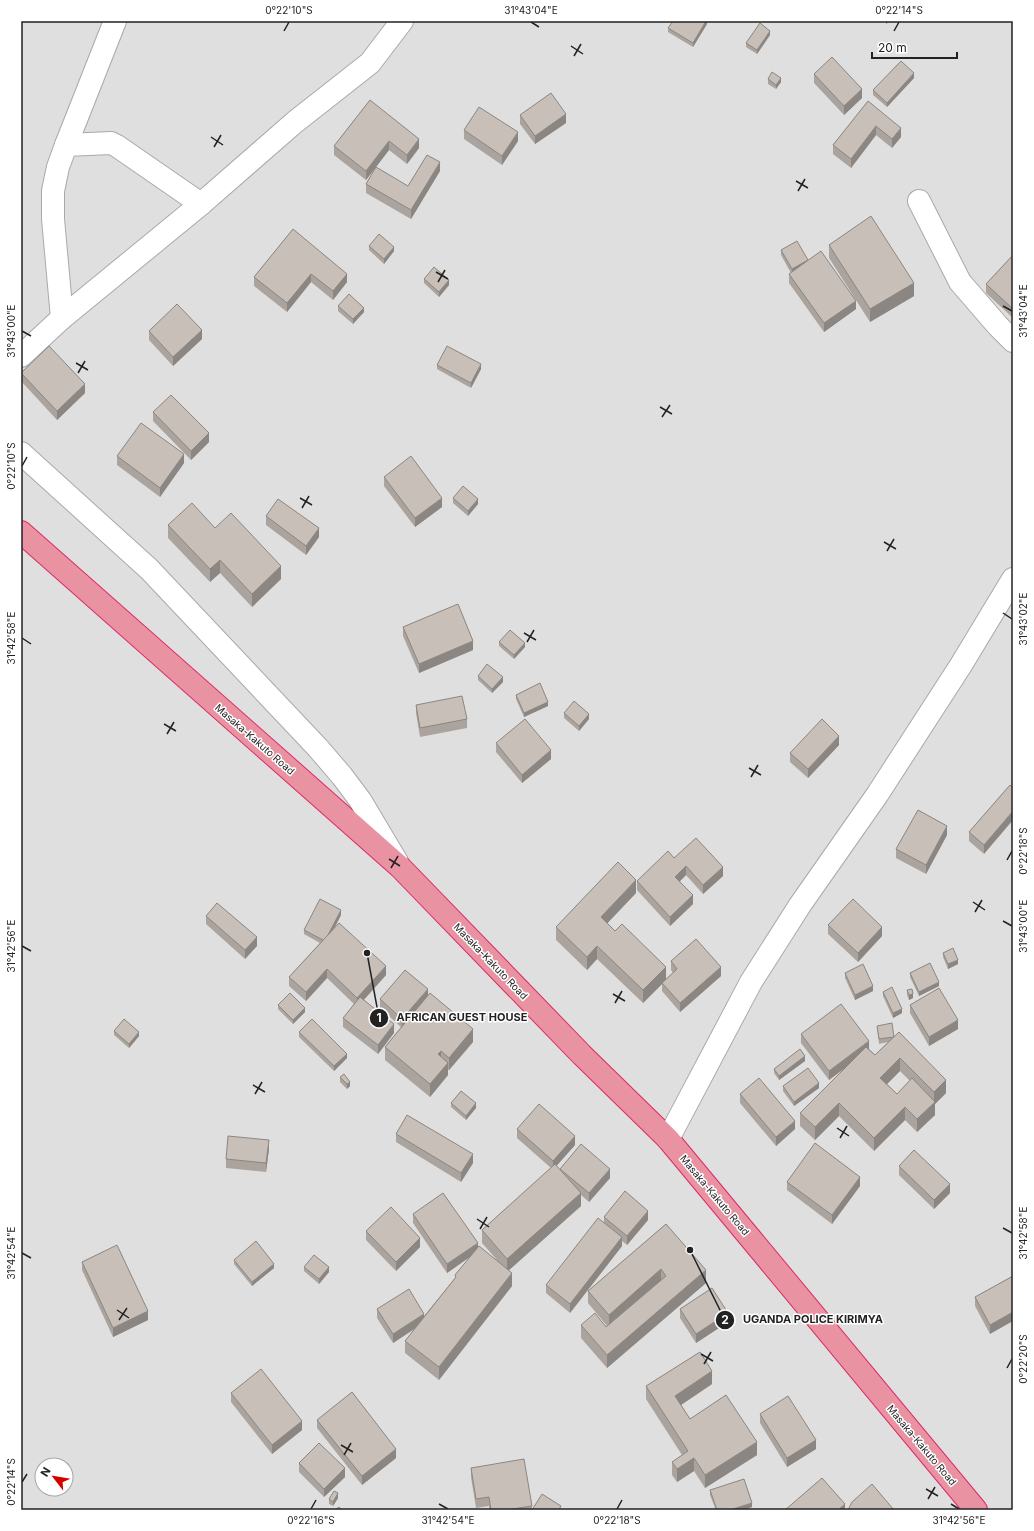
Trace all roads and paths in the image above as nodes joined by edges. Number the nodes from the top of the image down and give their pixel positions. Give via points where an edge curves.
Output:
1 (115, 21) edge
2 (402, 21) edge
3 (66, 145) junction
4 (919, 201) dead end
5 (201, 204) junction
6 (62, 318) junction
7 (1013, 341) edge
8 (21, 356) edge
9 (21, 453) edge
10 (21, 532) edge
11 (1013, 579) edge
12 (400, 867) junction
13 (668, 1139) junction
14 (976, 1510) edge

1 - 3 street
2 - 5 street via 370,63 295,122
3 - 5 street via 117,146
3 - 6 street via 53,191
4 - 7 street via 960,282
5 - 6 street
6 - 8 street
9 - 12 street via 149,569 318,748 360,800
10 - 12 highway, Masaka-Kakuto Road
11 - 13 street via 961,665 751,982
12 - 13 highway, Masaka-Kakuto Road via 582,1055
13 - 14 highway, Masaka-Kakuto Road

